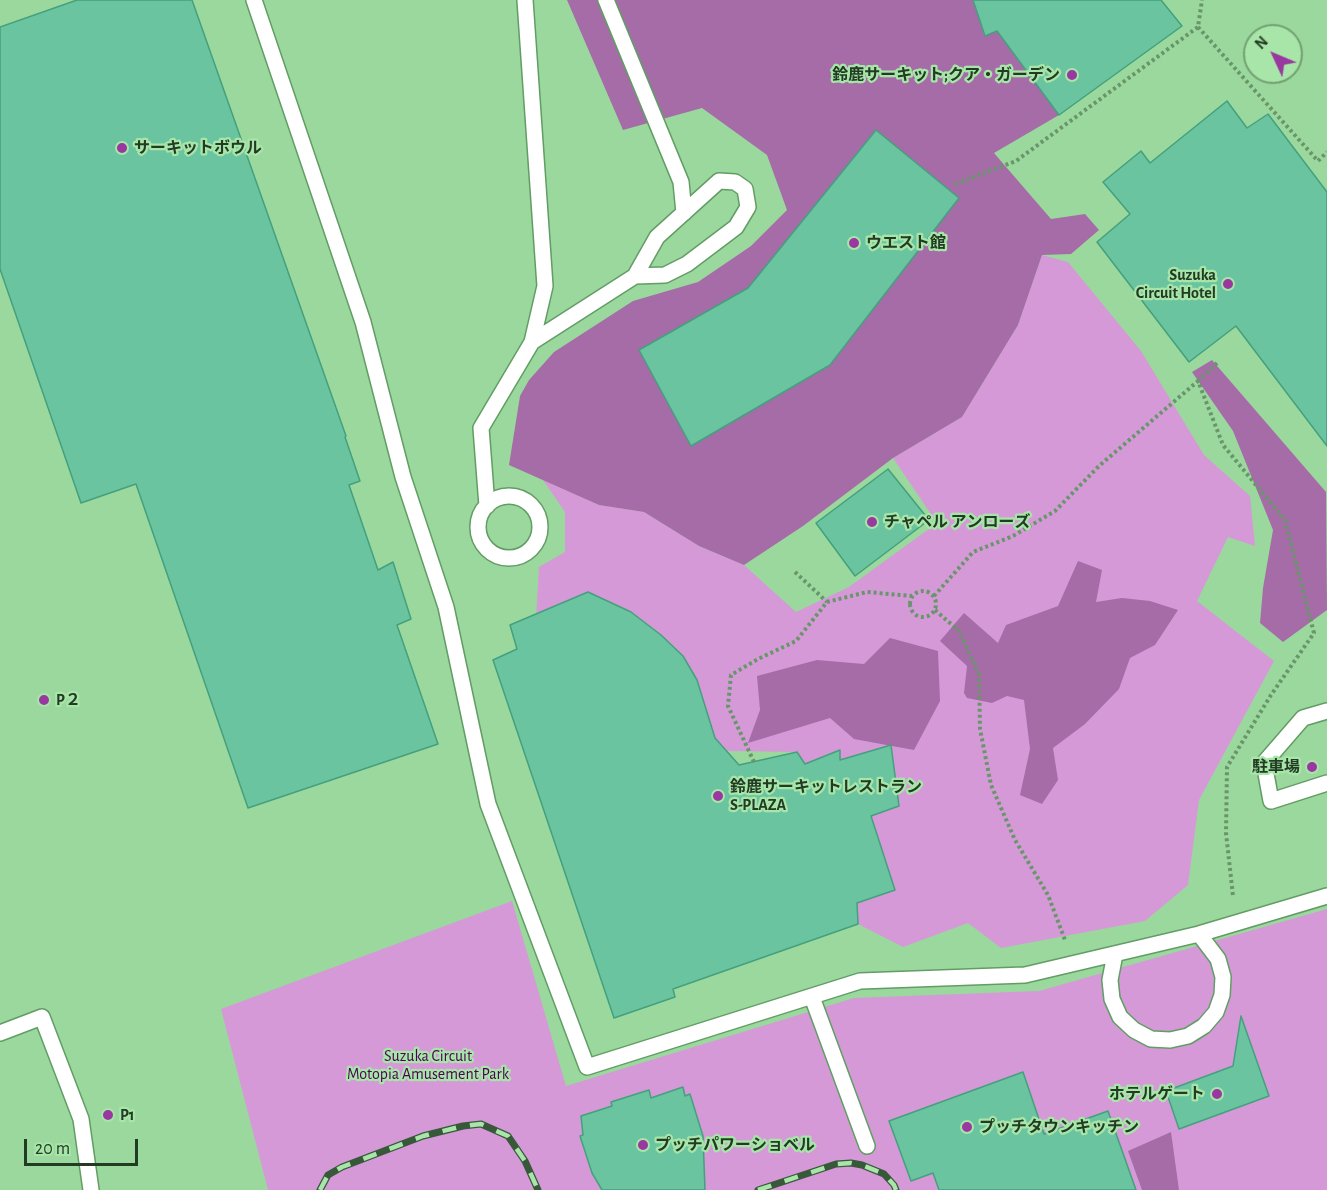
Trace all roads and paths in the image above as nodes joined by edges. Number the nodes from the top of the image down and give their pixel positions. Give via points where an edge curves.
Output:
1 (254, 0) edge
2 (525, 0) edge
3 (606, 0) edge
4 (1202, 0) edge
5 (1198, 27) junction
6 (1327, 152) edge
7 (955, 184) dead end
8 (684, 213) junction
9 (635, 276) junction
10 (532, 342) junction
11 (1217, 363) dead end
12 (1198, 381) junction
13 (487, 506) junction
14 (795, 572) dead end
15 (912, 596) junction
16 (934, 596) junction
17 (826, 602) junction
18 (935, 609) junction
19 (1327, 711) edge
20 (754, 762) dead end
21 (1327, 783) edge
22 (1327, 896) edge
23 (1236, 924) junction
24 (1199, 934) junction
25 (1115, 954) junction
26 (1071, 964) junction
27 (812, 997) junction
28 (0, 1034) edge
29 (867, 1146) dead end
30 (91, 1190) edge

1 - 27 lane via 363,322 403,477 446,607 488,804 587,1067
2 - 10 lane via 545,286
3 - 8 lane via 681,182
4 - 5 path
5 - 6 path via 1318,161
5 - 7 path via 1016,160
8 - 9 lane via 657,237
8 - 9 lane via 719,181 735,182 745,189 748,207 736,227 687,264 665,274
9 - 10 lane
10 - 13 lane via 481,428
11 - 12 path
12 - 16 path via 1099,466 1055,512 1013,536 973,552
12 - 23 path via 1223,445 1285,520 1314,633 1227,767 1226,833
13 - 13 lane via 478,524 483,544 509,558 528,551 539,534 537,514 531,506 514,496
14 - 17 path
15 - 16 path via 923,590
15 - 17 path via 867,592
15 - 18 path via 910,608 916,616 929,616
16 - 18 path
17 - 20 path via 796,641 731,675 728,706
18 - 26 path via 959,631 979,674 980,729 991,785 1016,840 1048,895 1064,933
19 - 21 lane via 1303,718 1264,763 1271,801
22 - 23 lane
23 - 24 lane
24 - 25 lane
24 - 25 lane via 1218,959 1222,995 1216,1012 1188,1036 1170,1040 1151,1038 1120,1017 1112,999 1110,980
25 - 26 lane
26 - 27 lane via 1025,975 861,981
27 - 29 lane
28 - 30 lane via 42,1017 81,1119

